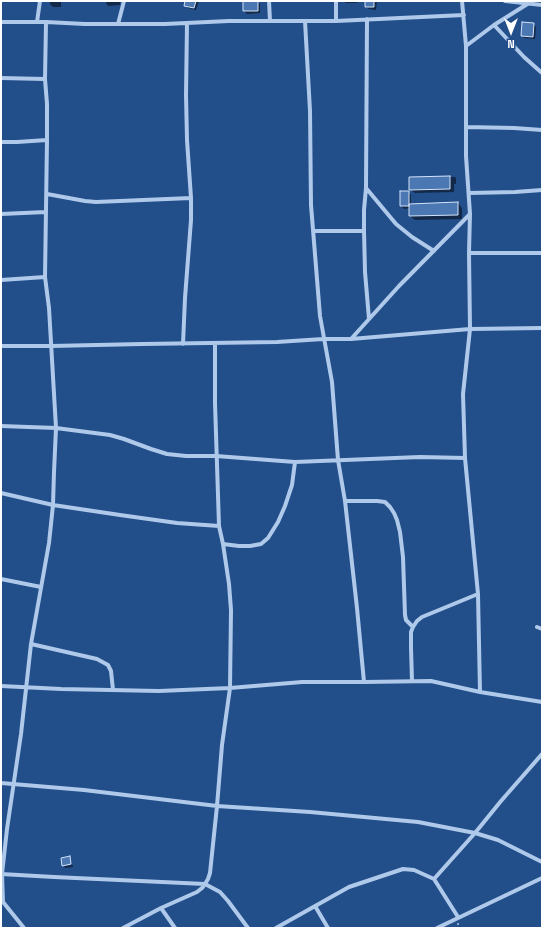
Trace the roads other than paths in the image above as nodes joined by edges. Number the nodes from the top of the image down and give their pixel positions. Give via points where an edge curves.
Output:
1 (40, 1) edge
2 (124, 1) edge
3 (269, 1) edge
4 (336, 1) edge
5 (462, 1) edge
6 (505, 1) edge
7 (529, 3) junction
8 (542, 5) edge
9 (464, 15) junction
10 (367, 19) junction
11 (270, 21) junction
12 (305, 21) junction
13 (336, 21) junction
14 (1, 22) edge
15 (37, 22) junction
16 (46, 22) junction
17 (187, 23) junction
18 (118, 24) junction
19 (494, 25) junction
20 (466, 46) junction
21 (542, 72) edge
22 (1, 78) edge
23 (45, 79) junction
24 (466, 127) junction
25 (542, 130) edge
26 (47, 140) junction
27 (1, 142) edge
28 (366, 188) junction
29 (542, 190) edge
30 (469, 192) junction
31 (47, 194) junction
32 (191, 198) junction
33 (46, 212) junction
34 (1, 214) edge
35 (470, 214) junction
36 (314, 231) junction
37 (364, 231) junction
38 (434, 251) junction
39 (469, 253) junction
40 (542, 253) edge
41 (46, 277) junction
42 (1, 280) edge
43 (369, 319) junction
44 (542, 328) edge
45 (470, 329) junction
46 (324, 339) junction
47 (351, 339) junction
48 (184, 344) junction
49 (215, 344) junction
50 (1, 346) edge
51 (51, 346) junction
52 (1, 426) edge
53 (56, 428) junction
54 (216, 456) junction
55 (465, 458) junction
56 (338, 460) junction
57 (295, 462) junction
58 (1, 493) edge
59 (345, 501) junction
60 (53, 505) junction
61 (219, 526) junction
62 (223, 544) junction
63 (1, 579) edge
64 (41, 587) junction
65 (478, 594) junction
66 (412, 626) junction
67 (537, 627) dead end
68 (542, 629) edge
69 (32, 644) junction
70 (412, 681) junction
71 (364, 682) junction
72 (1, 686) edge
73 (27, 688) junction
74 (230, 688) junction
75 (113, 690) junction
76 (480, 692) junction
77 (542, 702) edge
78 (542, 754) edge
79 (1, 783) edge
80 (14, 784) junction
81 (217, 806) junction
82 (476, 834) junction
83 (542, 862) edge
84 (2, 874) edge
85 (542, 878) edge
86 (434, 879) junction
87 (205, 884) junction
88 (2, 903) edge
89 (315, 906) junction
90 (161, 908) junction
91 (458, 917) junction
92 (24, 928) edge
93 (123, 928) edge
94 (175, 928) edge
95 (248, 928) edge
96 (276, 928) edge
97 (328, 928) edge
98 (437, 928) edge

1 - 15 street
2 - 18 street
3 - 11 street
4 - 13 street
5 - 9 street
6 - 7 street
7 - 8 street
7 - 19 street
9 - 10 street
9 - 20 street
10 - 13 street
10 - 28 street
11 - 12 street
11 - 17 street
12 - 13 street
12 - 36 street
14 - 15 street
15 - 16 street
16 - 18 street
16 - 23 street
17 - 18 street
17 - 32 street via 187,140
19 - 20 street
19 - 21 street
20 - 24 street
22 - 23 street
23 - 26 street
24 - 25 street
24 - 30 street
26 - 27 street
26 - 31 street
28 - 37 street
28 - 38 street via 396,224
29 - 30 street
30 - 35 street
31 - 32 street via 96,202
31 - 33 street
32 - 48 street
33 - 34 street
33 - 41 street
35 - 38 street
35 - 39 street
36 - 37 street
36 - 46 street
37 - 43 street
38 - 43 street
39 - 40 street
39 - 45 street
41 - 42 street
41 - 51 street
43 - 47 street
44 - 45 street
45 - 47 street
45 - 55 street via 463,394
46 - 47 street
46 - 49 street
46 - 56 street via 332,382
48 - 49 street
48 - 51 street
49 - 54 street
50 - 51 street
51 - 53 street
52 - 53 street
53 - 54 street via 110,435 167,454
53 - 60 street
54 - 57 street
54 - 61 street
55 - 56 street
55 - 65 street
56 - 57 street
56 - 59 street
57 - 62 street via 292,485 285,506 268,538 261,544 250,546
58 - 60 street
59 - 66 street via 385,502 394,513 400,532 403,557 405,615
59 - 71 street
60 - 61 street via 177,523
60 - 64 street
61 - 62 street
62 - 74 street via 231,610
63 - 64 street
64 - 69 street
65 - 66 street via 422,617
65 - 76 street
66 - 70 street
67 - 68 street
69 - 73 street
69 - 75 street via 97,659 108,665
70 - 71 street
70 - 76 street via 431,681
71 - 74 street via 302,682
72 - 73 street
73 - 75 street
73 - 80 street
74 - 75 street
74 - 81 street
76 - 77 street
78 - 82 street
79 - 80 street
80 - 81 street
80 - 84 street
81 - 82 street via 401,820
81 - 87 street via 210,873
82 - 83 street via 498,840
82 - 86 street
84 - 87 street
84 - 88 street
85 - 91 street
86 - 89 street via 414,870 403,869 349,887
86 - 91 street
87 - 90 street via 197,892
87 - 95 street via 224,896
88 - 92 street
89 - 96 street
89 - 97 street
90 - 93 street
90 - 94 street
91 - 98 street

